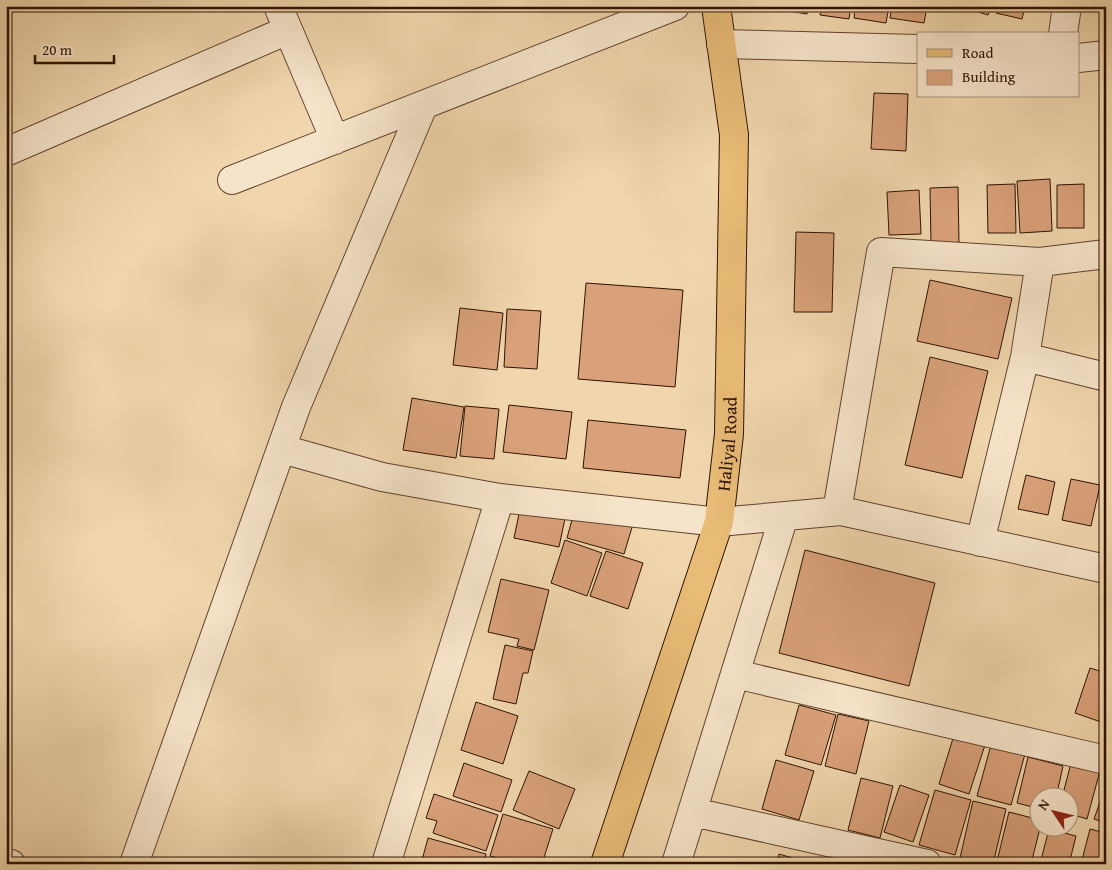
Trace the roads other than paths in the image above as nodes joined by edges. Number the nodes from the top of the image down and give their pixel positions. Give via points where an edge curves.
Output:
1 (675, 6) edge
2 (716, 6) edge
3 (1067, 6) edge
4 (283, 18) edge
5 (1063, 32) edge
6 (721, 44) junction
7 (917, 49) edge
8 (1106, 55) edge
9 (1080, 58) edge
10 (423, 106) junction
11 (335, 140) junction
12 (6, 152) edge
13 (232, 180) dead end
14 (1106, 254) edge
15 (1040, 262) junction
16 (1025, 357) junction
17 (1106, 377) edge
18 (282, 449) junction
19 (500, 498) junction
20 (837, 511) junction
21 (784, 516) junction
22 (719, 522) junction
23 (980, 542) junction
24 (1106, 569) edge
25 (735, 674) junction
26 (1106, 760) edge
27 (692, 812) junction
28 (841, 854) edge
29 (134, 864) edge
30 (386, 864) edge
31 (605, 864) edge
32 (676, 864) edge
33 (927, 864) edge

1 - 10 street
2 - 6 main road, Haliyal Road
3 - 5 street
4 - 11 street
4 - 12 street
6 - 7 street
6 - 22 main road, Haliyal Road via 734,135 729,434
8 - 9 street
10 - 11 street
10 - 18 street
11 - 13 street
14 - 15 street
15 - 16 street
15 - 20 street via 881,252
16 - 17 street
16 - 23 street
18 - 19 street via 382,477
18 - 29 street
19 - 22 street
19 - 30 street
20 - 21 street
20 - 23 street
21 - 22 street
21 - 25 street
22 - 31 main road, Haliyal Road
23 - 24 street
25 - 26 street
25 - 27 street
27 - 28 street
27 - 32 street
28 - 33 street

